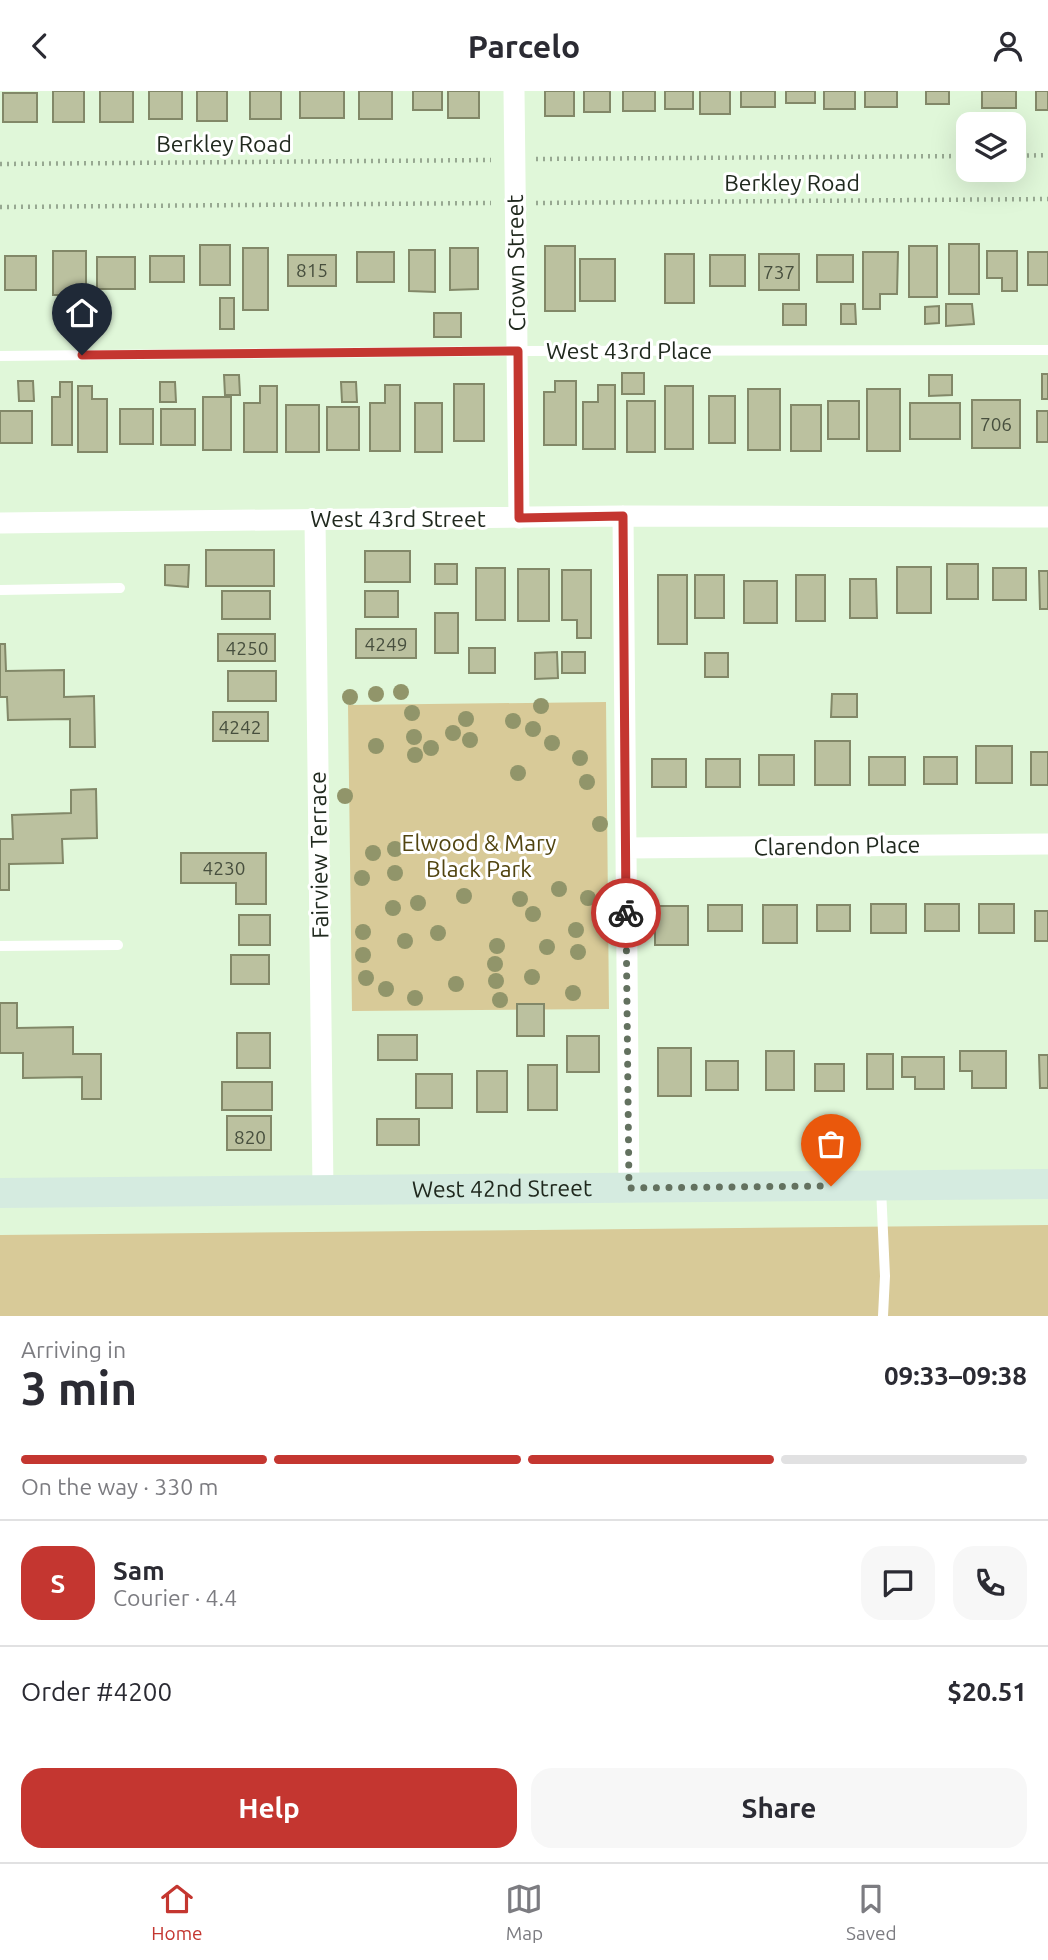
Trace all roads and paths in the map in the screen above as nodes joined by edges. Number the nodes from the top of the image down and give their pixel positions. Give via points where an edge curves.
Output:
1 (514, 91) edge
2 (1048, 155) edge
3 (956, 156) edge
4 (1026, 156) edge
5 (536, 159) dead end
6 (491, 160) dead end
7 (0, 164) edge
8 (1048, 199) edge
9 (491, 203) dead end
10 (536, 203) dead end
11 (0, 207) edge
12 (1048, 350) edge
13 (518, 351) junction
14 (0, 356) edge
15 (623, 516) junction
16 (1048, 517) edge
17 (519, 518) junction
18 (315, 520) junction
19 (0, 523) edge
20 (120, 588) dead end
21 (0, 590) edge
22 (1048, 844) edge
23 (626, 848) junction
24 (118, 945) dead end
25 (0, 946) edge
26 (1048, 1184) edge
27 (881, 1185) junction
28 (629, 1188) junction
29 (323, 1190) junction
30 (0, 1193) edge
31 (883, 1316) edge

1 - 13 street, Crown Street
2 - 4 path
3 - 5 path, Berkley Road
6 - 7 path, Berkley Road
8 - 10 path, Berkley Road
9 - 11 path
12 - 13 lane, West 43rd Place
13 - 14 lane, West 43rd Place
13 - 17 street, Crown Street
15 - 16 street, West 43rd Street
15 - 17 street, West 43rd Street
15 - 23 street
17 - 18 street, West 43rd Street
18 - 19 street, West 43rd Street
18 - 29 street, Fairview Terrace
20 - 21 lane
22 - 23 street, Clarendon Place
23 - 28 street
24 - 25 lane
26 - 27 street, West 42nd Street
27 - 28 street, West 42nd Street
27 - 31 lane
28 - 29 street, West 42nd Street
29 - 30 street, West 42nd Street

